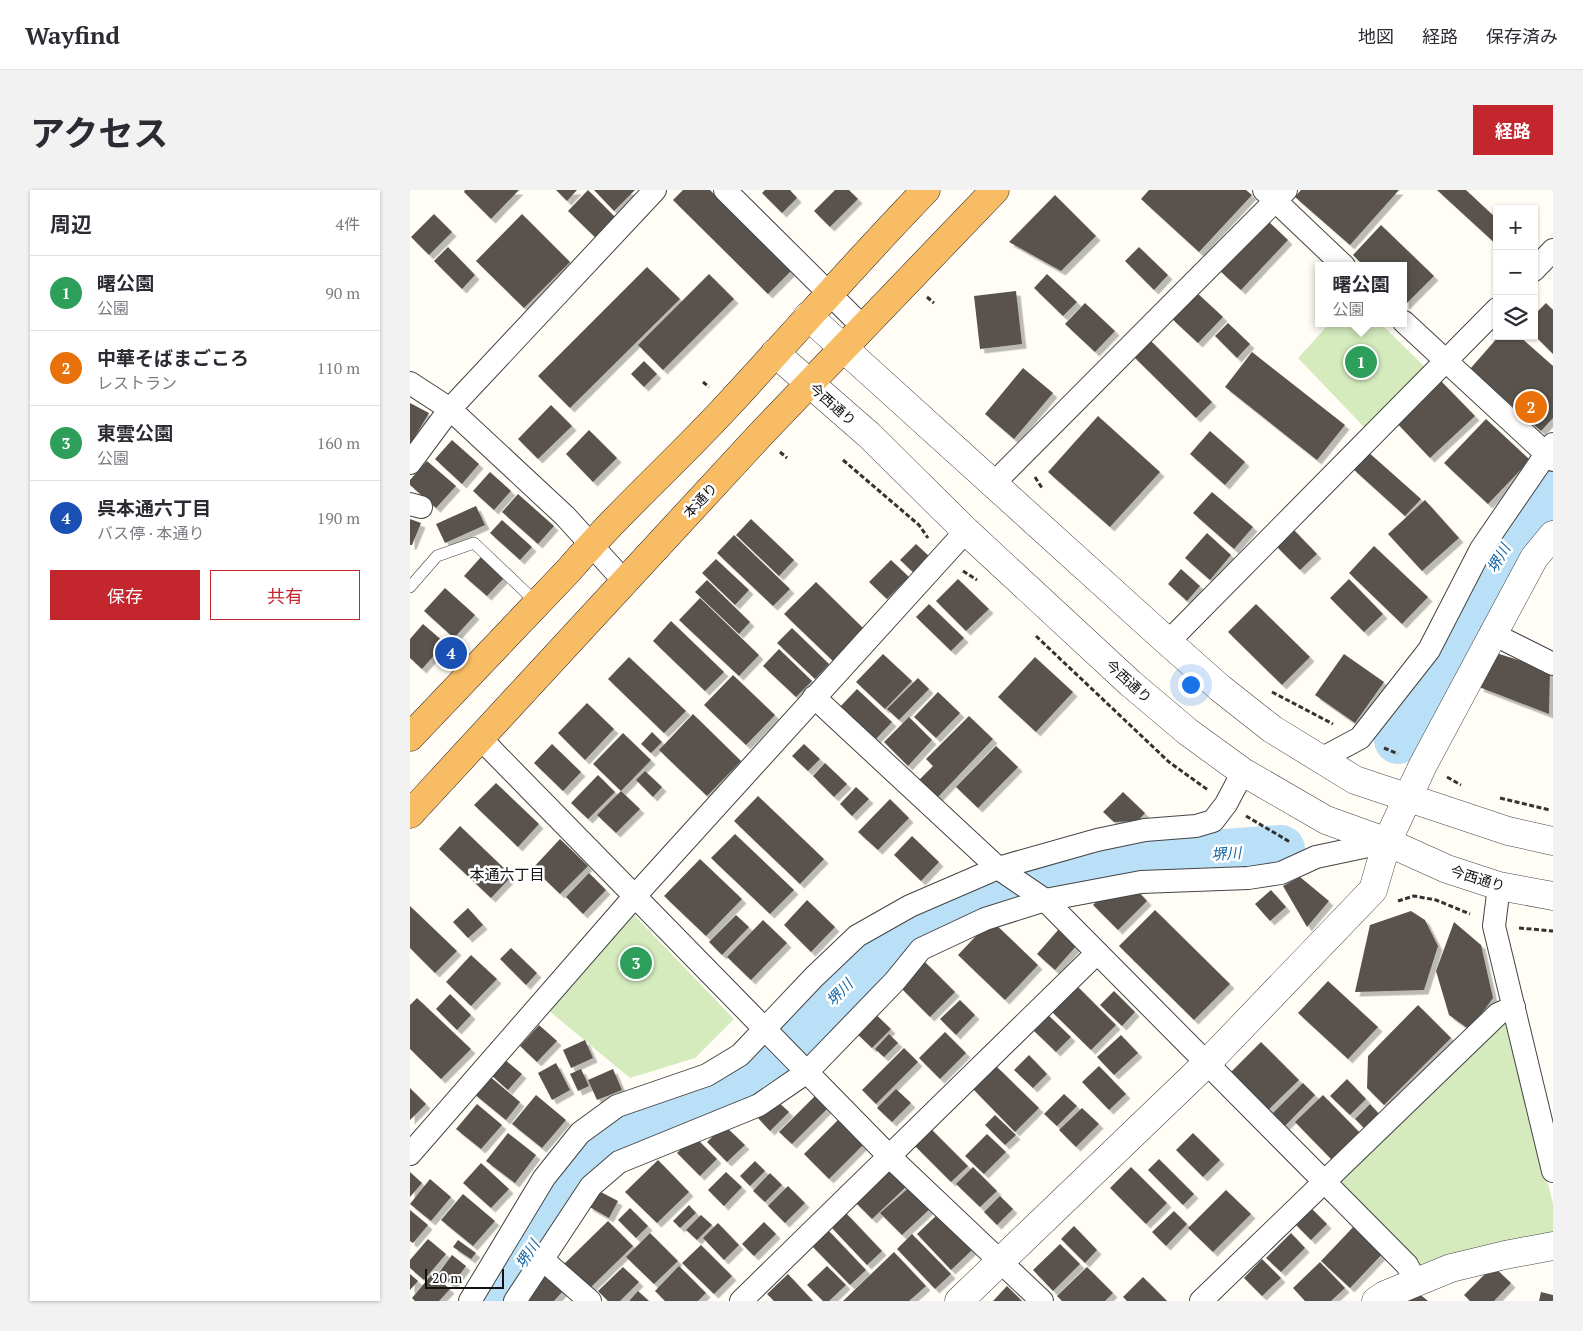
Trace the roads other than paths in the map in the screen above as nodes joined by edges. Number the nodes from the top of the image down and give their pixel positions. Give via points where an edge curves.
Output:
1 (655, 190) edge
2 (725, 190) edge
3 (926, 190) edge
4 (995, 190) edge
5 (1275, 194) edge
6 (1553, 250) edge
7 (1340, 262) edge
8 (1538, 266) edge
9 (829, 293) junction
10 (1493, 312) edge
11 (808, 316) junction
12 (1407, 325) edge
13 (863, 327) junction
14 (844, 347) junction
15 (775, 353) junction
16 (1445, 362) junction
17 (410, 383) edge
18 (810, 383) junction
19 (450, 409) junction
20 (1550, 453) edge
21 (410, 463) edge
22 (994, 484) junction
23 (966, 531) junction
24 (1553, 535) edge
25 (591, 545) junction
26 (625, 582) junction
27 (410, 587) edge
28 (537, 603) junction
29 (1491, 633) junction
30 (1168, 642) junction
31 (1553, 664) edge
32 (814, 697) junction
33 (410, 737) edge
34 (481, 739) junction
35 (1321, 759) junction
36 (1243, 772) junction
37 (1408, 798) junction
38 (410, 814) edge
39 (1553, 841) edge
40 (1388, 842) junction
41 (1000, 870) junction
42 (1500, 886) junction
43 (1038, 896) junction
44 (1553, 896) edge
45 (634, 897) junction
46 (1097, 953) junction
47 (1514, 1007) junction
48 (770, 1036) junction
49 (1207, 1063) junction
50 (801, 1066) junction
51 (410, 1154) edge
52 (889, 1156) junction
53 (1553, 1171) edge
54 (1325, 1182) junction
55 (1553, 1246) edge
56 (542, 1259) junction
57 (1000, 1261) junction
58 (1416, 1282) junction
59 (470, 1301) edge
60 (514, 1301) edge
61 (590, 1301) edge
62 (741, 1301) edge
63 (959, 1301) edge
64 (1042, 1301) edge
65 (1201, 1301) edge
66 (1376, 1301) edge

1 - 19 street
2 - 9 street
3 - 9 highway
4 - 13 highway, 本通り
5 - 7 street
5 - 22 street
6 - 8 street
9 - 11 highway
9 - 13 street
10 - 16 street
11 - 14 street
11 - 15 highway
12 - 16 street
13 - 14 highway, 本通り
14 - 18 highway, 本通り
14 - 22 street
15 - 18 street, 今西通り
15 - 25 highway via 729,405
16 - 20 street
16 - 30 street
17 - 19 street
18 - 23 street, 今西通り via 869,435
18 - 26 highway, 本通り
19 - 21 street
19 - 25 street via 565,516
20 - 35 street via 1481,549 1429,650 1360,738
22 - 30 street
23 - 32 street
23 - 36 street, 今西通り via 1130,683 1188,732
24 - 29 street via 1534,558
25 - 26 street
25 - 28 highway
26 - 34 highway, 本通り
27 - 28 lane via 437,556 474,544
28 - 33 highway
29 - 31 street
29 - 37 street via 1422,764
30 - 35 street via 1272,729
32 - 41 street
32 - 45 street
34 - 38 highway, 本通り
34 - 45 street
35 - 37 street via 1355,780
36 - 40 street, 今西通り via 1326,820
36 - 41 street via 1214,821 1097,840
37 - 39 street via 1508,831
37 - 40 street
40 - 42 street, 今西通り via 1447,869
40 - 43 street via 1316,857 1281,873 1248,878 1141,882
40 - 49 street via 1373,890
41 - 43 street
41 - 48 street via 910,906 857,936 814,977
42 - 44 street, 今西通り
42 - 47 street via 1494,926
43 - 46 street
43 - 50 street via 921,949 895,981
45 - 48 street
45 - 51 street
46 - 49 street
46 - 52 street
47 - 53 street
47 - 54 street via 1498,1014
48 - 50 street
48 - 59 street via 707,1074 616,1106 580,1133 544,1178
49 - 54 street
49 - 57 street
50 - 52 street
50 - 56 street via 759,1105 619,1162 591,1186
52 - 57 street
52 - 62 street
54 - 58 street via 1407,1265
54 - 65 street
55 - 58 street via 1505,1254 1452,1268
56 - 60 street
56 - 61 street
57 - 63 street
57 - 64 street
58 - 66 street

